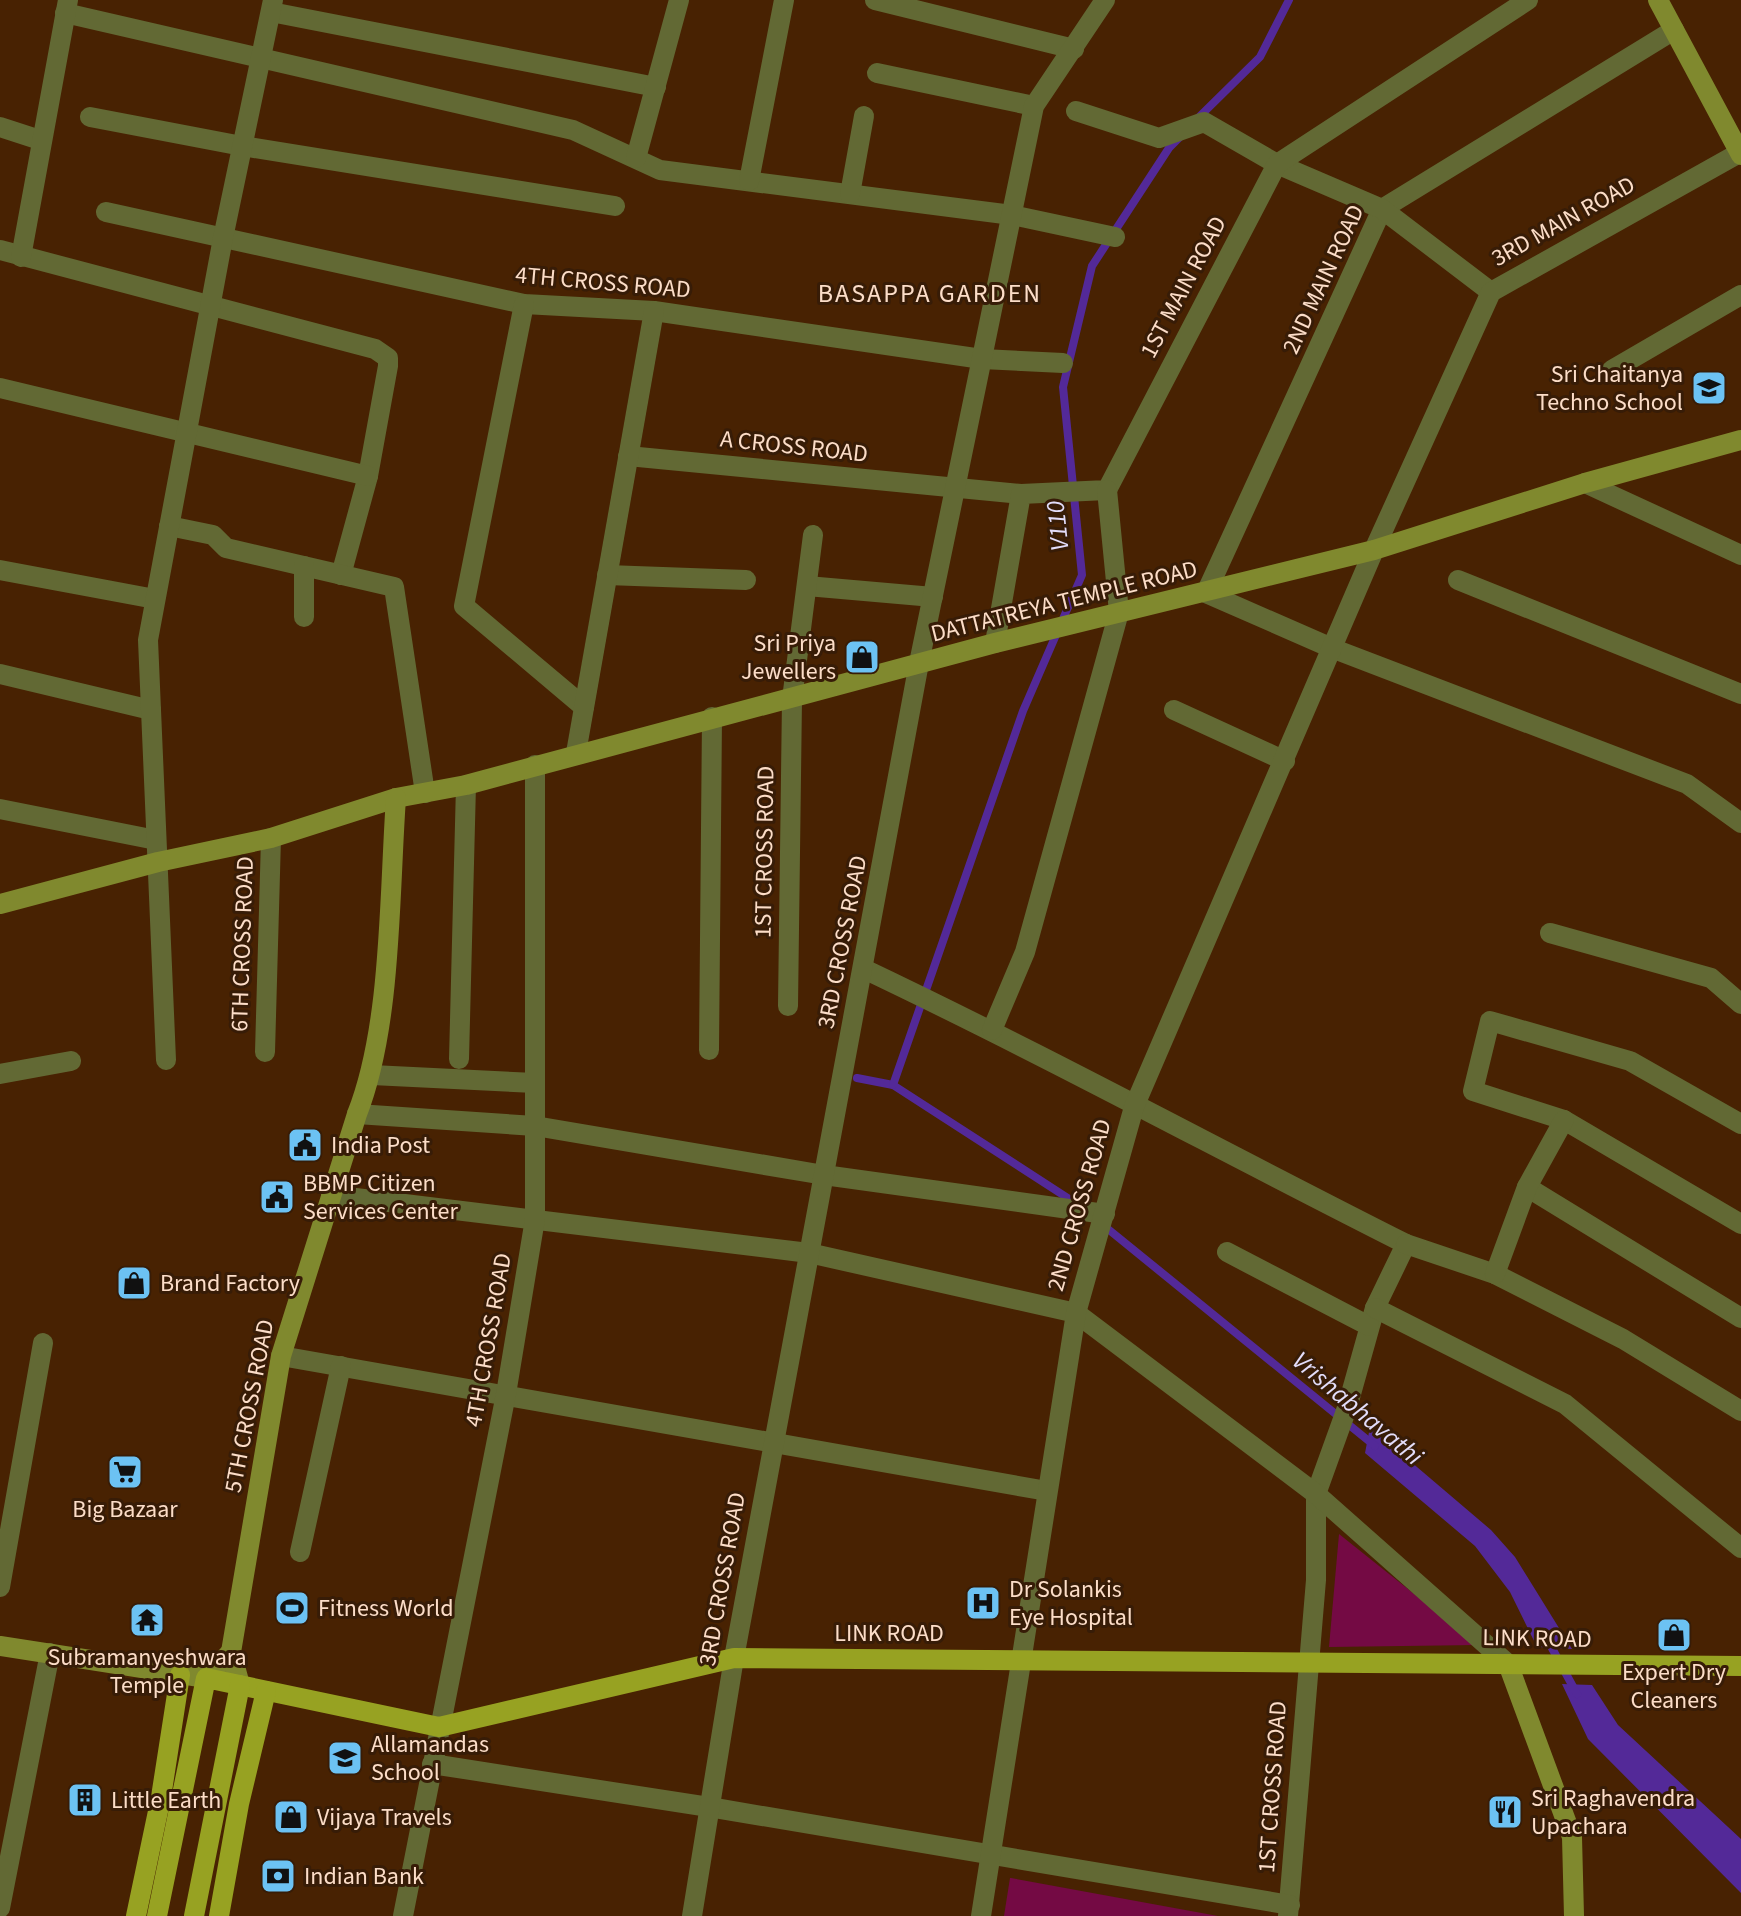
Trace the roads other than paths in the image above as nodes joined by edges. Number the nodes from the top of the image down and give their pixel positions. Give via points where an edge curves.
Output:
1 (679, 0) edge
2 (784, 0) edge
3 (875, 0) edge
4 (1105, 0) edge
5 (1528, 0) edge
6 (1658, 0) edge
7 (66, 6) edge
8 (272, 6) edge
9 (1674, 30) junction
10 (1074, 49) junction
11 (260, 60) junction
12 (877, 73) dead end
13 (656, 87) junction
14 (1034, 106) junction
15 (1076, 111) dead end
16 (864, 116) dead end
17 (90, 117) dead end
18 (0, 127) edge
19 (40, 140) junction
20 (242, 146) junction
21 (1741, 153) edge
22 (636, 158) junction
23 (1277, 164) junction
24 (749, 181) junction
25 (850, 194) junction
26 (615, 206) dead end
27 (1382, 209) junction
28 (106, 212) dead end
29 (1012, 215) junction
30 (1115, 237) dead end
31 (223, 238) junction
32 (0, 250) edge
33 (21, 257) junction
34 (1491, 292) junction
35 (1741, 295) edge
36 (524, 304) junction
37 (211, 305) junction
38 (654, 311) junction
39 (982, 359) junction
40 (1063, 363) dead end
41 (1612, 370) dead end
42 (0, 388) edge
43 (186, 435) junction
44 (1741, 440) edge
45 (628, 456) junction
46 (368, 476) junction
47 (1585, 483) junction
48 (956, 489) junction
49 (1107, 490) junction
50 (1021, 494) junction
51 (169, 526) junction
52 (813, 535) dead end
53 (1374, 550) junction
54 (1741, 555) edge
55 (304, 566) junction
56 (0, 570) edge
57 (341, 575) junction
58 (607, 575) junction
59 (746, 580) dead end
60 (1458, 580) dead end
61 (807, 586) junction
62 (1206, 593) junction
63 (933, 597) junction
64 (155, 599) junction
65 (1119, 612) junction
66 (304, 617) dead end
67 (995, 643) junction
68 (1334, 649) junction
69 (919, 663) junction
70 (0, 674) edge
71 (1741, 694) edge
72 (792, 699) junction
73 (584, 707) junction
74 (151, 710) junction
75 (1174, 710) dead end
76 (712, 717) junction
77 (576, 753) junction
78 (1285, 761) junction
79 (535, 765) junction
80 (466, 785) junction
81 (425, 793) junction
82 (396, 798) junction
83 (0, 809) edge
84 (1741, 823) edge
85 (271, 838) junction
86 (156, 840) junction
87 (158, 862) junction
88 (0, 904) edge
89 (1550, 933) dead end
90 (864, 969) junction
91 (1741, 1004) edge
92 (788, 1006) dead end
93 (992, 1030) junction
94 (709, 1050) dead end
95 (265, 1052) dead end
96 (459, 1059) dead end
97 (166, 1060) dead end
98 (71, 1061) dead end
99 (0, 1074) edge
100 (372, 1075) junction
101 (535, 1083) junction
102 (1134, 1107) junction
103 (357, 1114) junction
104 (1564, 1120) junction
105 (1741, 1124) edge
106 (535, 1126) junction
107 (824, 1175) junction
108 (1527, 1187) junction
109 (331, 1195) junction
110 (1104, 1214) junction
111 (535, 1219) junction
112 (1741, 1224) edge
113 (1406, 1244) junction
114 (1227, 1252) dead end
115 (809, 1253) junction
116 (1495, 1274) junction
117 (1076, 1313) junction
118 (1372, 1317) junction
119 (1741, 1318) edge
120 (43, 1343) dead end
121 (281, 1356) junction
122 (341, 1366) junction
123 (506, 1394) junction
124 (1741, 1411) edge
125 (774, 1442) junction
126 (1047, 1491) junction
127 (1316, 1494) junction
128 (1741, 1548) edge
129 (300, 1552) dead end
130 (0, 1587) edge
131 (0, 1646) edge
132 (231, 1652) junction
133 (50, 1653) junction
134 (734, 1658) junction
135 (1021, 1659) junction
136 (1308, 1662) junction
137 (1508, 1664) junction
138 (1741, 1666) edge
139 (180, 1675) junction
140 (206, 1678) junction
141 (240, 1685) junction
142 (266, 1691) junction
143 (439, 1727) junction
144 (432, 1764) junction
145 (709, 1807) junction
146 (989, 1854) junction
147 (0, 1908) edge
148 (1289, 1910) edge
149 (136, 1916) edge
150 (157, 1916) edge
151 (194, 1916) edge
152 (219, 1916) edge
153 (403, 1916) edge
154 (692, 1916) edge
155 (981, 1916) edge
156 (1574, 1916) edge

1 - 13 street
2 - 24 street
3 - 10 street
4 - 10 street, 3RD CROSS ROAD
5 - 23 street, 1ST MAIN ROAD
6 - 9 street
7 - 11 street
7 - 19 street
8 - 11 street
8 - 13 street
9 - 21 street
9 - 27 street, 2ND MAIN ROAD
10 - 14 street, 3RD CROSS ROAD
11 - 20 street
11 - 22 street via 573,130
12 - 14 street
13 - 22 street
14 - 29 street, 3RD CROSS ROAD
15 - 23 street via 1159,138 1204,122
16 - 25 street
17 - 20 street
18 - 19 street
19 - 33 street
20 - 26 street
20 - 31 street
21 - 34 street, 3RD MAIN ROAD
22 - 24 street via 660,170
23 - 27 street
23 - 49 street, 1ST MAIN ROAD
24 - 25 street
25 - 29 street
27 - 34 street
27 - 62 street, 2ND MAIN ROAD
28 - 31 street, 4TH CROSS ROAD
29 - 30 street
29 - 39 street, 3RD CROSS ROAD
31 - 36 street, 4TH CROSS ROAD
31 - 37 street
32 - 33 street
33 - 37 street
34 - 53 street, 3RD MAIN ROAD
35 - 41 street
36 - 38 street, 4TH CROSS ROAD
36 - 73 street via 464,606
37 - 43 street
37 - 46 street via 375,349 388,358
38 - 39 street, 4TH CROSS ROAD
38 - 45 street
39 - 40 street, 4TH CROSS ROAD
39 - 48 street, 3RD CROSS ROAD
42 - 43 street
43 - 46 street
43 - 51 street
44 - 47 street, DATTATREYA TEMPLE ROAD
45 - 48 street, A CROSS ROAD
45 - 58 street
46 - 57 street
47 - 53 street, DATTATREYA TEMPLE ROAD
47 - 54 street
48 - 50 street, A CROSS ROAD
48 - 63 street, 3RD CROSS ROAD
49 - 50 street
49 - 65 street
50 - 67 street
51 - 55 street via 213,535 226,548
51 - 64 street
52 - 61 street, 1ST CROSS ROAD
53 - 62 street, DATTATREYA TEMPLE ROAD
53 - 68 street, 2ND CROSS ROAD
55 - 57 street
55 - 66 street
56 - 64 street
57 - 81 street via 394,587
58 - 59 street
58 - 73 street
60 - 71 street
61 - 63 street
61 - 72 street, 1ST CROSS ROAD
62 - 65 street, DATTATREYA TEMPLE ROAD
62 - 68 street
63 - 69 street, 3RD CROSS ROAD
64 - 74 street via 148,640
65 - 67 street, DATTATREYA TEMPLE ROAD
65 - 93 street via 1025,952
67 - 69 street, DATTATREYA TEMPLE ROAD
68 - 78 street, 2ND CROSS ROAD
68 - 84 street via 1687,784
69 - 72 street, DATTATREYA TEMPLE ROAD
69 - 90 street, 3RD CROSS ROAD
70 - 74 street
72 - 76 street, DATTATREYA TEMPLE ROAD
72 - 92 street, 1ST CROSS ROAD
73 - 77 street
74 - 86 street
75 - 78 street
76 - 77 street, DATTATREYA TEMPLE ROAD
76 - 94 street
77 - 79 street, DATTATREYA TEMPLE ROAD
78 - 102 street, 2ND CROSS ROAD
79 - 80 street, DATTATREYA TEMPLE ROAD
79 - 101 street, 4TH CROSS ROAD
80 - 81 street, DATTATREYA TEMPLE ROAD
80 - 96 street
81 - 82 street, DATTATREYA TEMPLE ROAD
82 - 85 street, DATTATREYA TEMPLE ROAD
82 - 100 street, 5TH CROSS ROAD
83 - 86 street
85 - 87 street, DATTATREYA TEMPLE ROAD
85 - 95 street, 6TH CROSS ROAD
86 - 87 street
87 - 88 street, DATTATREYA TEMPLE ROAD
87 - 97 street
89 - 91 street via 1711,978
90 - 93 street
90 - 107 street, 3RD CROSS ROAD
93 - 102 street
98 - 99 street
100 - 101 street
100 - 103 street, 5TH CROSS ROAD
101 - 106 street, 4TH CROSS ROAD
102 - 110 street, 2ND CROSS ROAD
102 - 113 street
103 - 106 street
103 - 109 street, 5TH CROSS ROAD
104 - 105 street via 1473,1091 1490,1021 1630,1061
104 - 108 street
104 - 112 street
106 - 107 street
106 - 111 street, 4TH CROSS ROAD
107 - 110 street
107 - 115 street, 3RD CROSS ROAD
108 - 116 street
108 - 119 street
109 - 111 street
109 - 121 street, 5TH CROSS ROAD
110 - 117 street, 2ND CROSS ROAD
111 - 115 street
111 - 123 street, 4TH CROSS ROAD
113 - 116 street
113 - 118 street
114 - 118 street
115 - 117 street
115 - 125 street, 3RD CROSS ROAD
116 - 124 street via 1623,1339
117 - 126 street, 2ND CROSS ROAD
117 - 127 street
118 - 127 street
118 - 128 street via 1565,1404
120 - 130 street
121 - 122 street
121 - 132 street, 5TH CROSS ROAD
122 - 123 street
122 - 129 street
123 - 125 street
123 - 143 street, 4TH CROSS ROAD
125 - 126 street
125 - 134 street, 3RD CROSS ROAD
126 - 135 street, 2ND CROSS ROAD
127 - 136 street, 1ST CROSS ROAD via 1316,1580
127 - 137 street
131 - 133 street
132 - 140 street
132 - 141 street, 5TH CROSS ROAD
133 - 139 street
133 - 147 street
134 - 135 main road, LINK ROAD
134 - 143 main road, LINK ROAD
134 - 145 street, 3RD CROSS ROAD
135 - 136 main road, LINK ROAD
135 - 146 street, 2ND CROSS ROAD
136 - 137 main road, LINK ROAD
136 - 148 street, 1ST CROSS ROAD
137 - 138 main road, LINK ROAD
137 - 156 street via 1572,1837
139 - 140 street
139 - 149 main road
140 - 141 main road, LINK ROAD
140 - 150 main road
141 - 142 main road, LINK ROAD
141 - 151 main road
142 - 143 main road, LINK ROAD
142 - 152 main road
143 - 144 street, 4TH CROSS ROAD
144 - 145 street
144 - 153 street, 4TH CROSS ROAD
145 - 146 street
145 - 154 street, 3RD CROSS ROAD
146 - 148 street
146 - 155 street, 2ND CROSS ROAD

